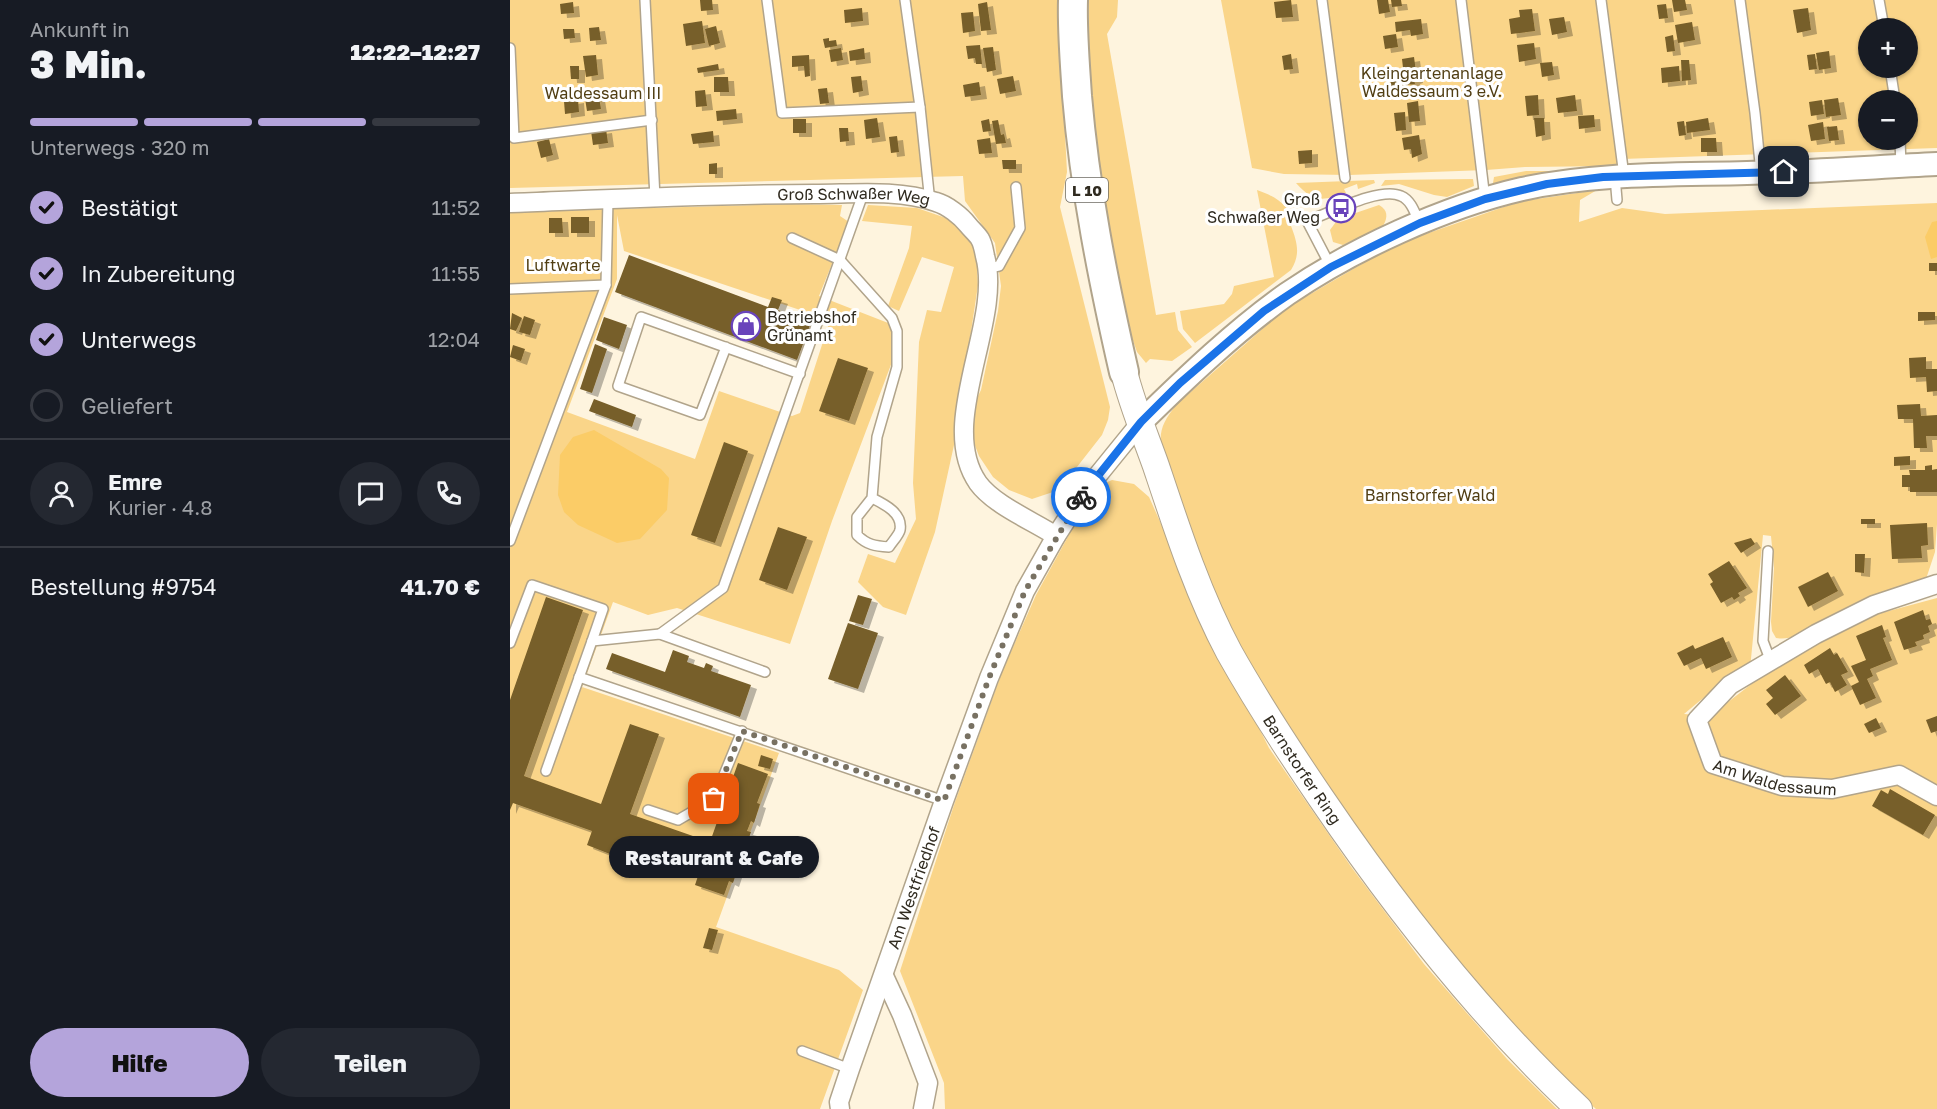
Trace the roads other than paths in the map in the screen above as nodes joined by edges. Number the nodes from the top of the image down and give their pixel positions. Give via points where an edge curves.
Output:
1 (645, 0) edge
2 (766, 0) edge
3 (905, 0) edge
4 (1322, 0) edge
5 (1461, 0) edge
6 (1601, 0) edge
7 (1740, 0) edge
8 (1880, 0) edge
9 (1073, 2) edge
10 (1883, 18) edge
11 (510, 48) edge
12 (920, 108) junction
13 (652, 120) junction
14 (1900, 150) edge
15 (1937, 164) edge
16 (1901, 166) junction
17 (1761, 173) junction
18 (1620, 176) junction
19 (1345, 178) dead end
20 (1016, 187) dead end
21 (929, 193) dead end
22 (863, 194) junction
23 (655, 198) junction
24 (1485, 199) junction
25 (608, 200) junction
26 (1617, 200) dead end
27 (510, 202) edge
28 (1420, 223) junction
29 (792, 238) dead end
30 (840, 260) junction
31 (1331, 267) junction
32 (989, 268) junction
33 (606, 285) junction
34 (510, 289) edge
35 (726, 347) junction
36 (1124, 372) joint
37 (800, 374) junction
38 (1141, 422) junction
39 (872, 498) junction
40 (1056, 536) junction
41 (510, 541) edge
42 (1768, 551) dead end
43 (1937, 584) edge
44 (660, 634) junction
45 (592, 641) junction
46 (510, 643) edge
47 (1771, 662) junction
48 (765, 672) dead end
49 (579, 677) junction
50 (742, 731) junction
51 (546, 771) dead end
52 (1937, 795) edge
53 (944, 801) junction
54 (648, 810) dead end
55 (884, 976) junction
56 (802, 1051) dead end
57 (850, 1069) junction
58 (840, 1109) edge
59 (923, 1109) edge
60 (1579, 1109) edge

1 - 13 lane
2 - 12 lane via 782,113
3 - 12 lane
4 - 19 lane
5 - 24 lane
6 - 18 lane
7 - 17 lane
8 - 10 lane
9 - 36 highway, L 10 via 1074,59 1086,184
11 - 13 lane via 514,138
12 - 21 lane
13 - 23 lane
14 - 16 lane
15 - 16 street
16 - 17 street
17 - 18 street
18 - 24 street via 1547,184
18 - 26 lane
20 - 32 lane via 1020,228 999,266
22 - 23 street, Groß Schwaßer Weg
22 - 30 lane
22 - 32 street, Groß Schwaßer Weg via 905,194 938,202 962,218 981,240
23 - 25 street, Groß Schwaßer Weg
24 - 28 street
25 - 27 street, Groß Schwaßer Weg
25 - 33 lane
28 - 31 street
28 - 31 lane via 1410,204 1389,193 1307,221
29 - 30 lane
30 - 37 lane
30 - 39 lane via 892,318 897,331 897,367 877,437
31 - 38 street via 1264,311
32 - 40 street, Groß Schwaßer Weg via 988,296 965,424 968,464 978,483 995,499
33 - 34 lane
33 - 41 lane
35 - 35 lane via 641,317 618,386 700,415
35 - 37 lane
36 - 38 main road, Barnstorfer Ring / L 10
37 - 44 lane via 723,588
38 - 40 street, Am Westfriedhof via 1085,491
38 - 60 main road, Barnstorfer Ring / L 10 via 1208,610 1291,754 1414,928 1483,1011
39 - 39 lane via 856,517 857,535 873,546 890,547 900,530 898,518 887,505
40 - 53 street, Am Westfriedhof via 1025,591
42 - 47 lane via 1762,641
43 - 47 street via 1874,605
44 - 45 lane
44 - 48 lane
45 - 46 lane via 603,609 532,585
45 - 49 lane
47 - 52 street, Am Waldessaum via 1730,685 1696,720 1713,764 1782,786 1832,789 1899,776
49 - 50 lane
49 - 51 lane
50 - 53 lane
50 - 54 lane via 714,799 678,820
53 - 55 street, Am Westfriedhof
55 - 57 street, Am Westfriedhof
55 - 59 street via 928,1083
56 - 57 lane
57 - 58 street, Am Westfriedhof

